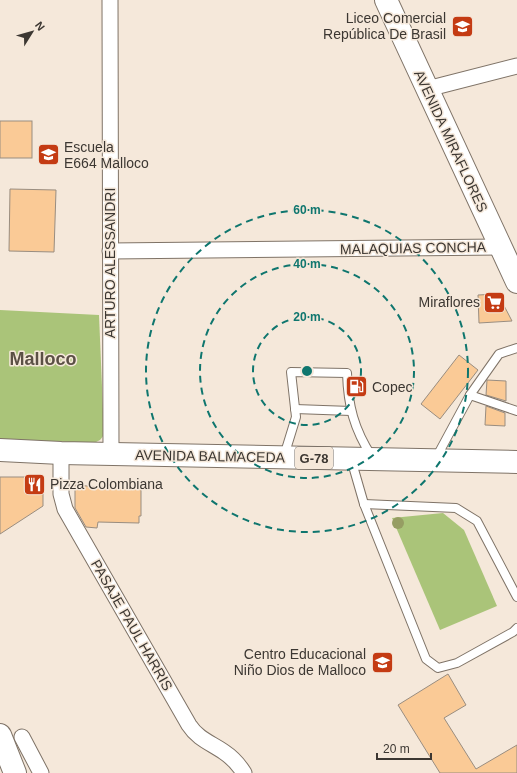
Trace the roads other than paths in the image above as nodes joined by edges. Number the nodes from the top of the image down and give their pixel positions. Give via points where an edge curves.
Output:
1 (110, 0) edge
2 (386, 0) edge
3 (517, 66) edge
4 (427, 89) junction
5 (500, 247) junction
6 (110, 251) junction
7 (517, 282) edge
8 (517, 348) edge
9 (470, 395) junction
10 (295, 409) junction
11 (351, 411) junction
12 (517, 411) edge
13 (0, 450) edge
14 (61, 453) junction
15 (110, 454) junction
16 (283, 457) junction
17 (351, 459) junction
18 (373, 459) junction
19 (434, 461) junction
20 (517, 462) edge
21 (364, 504) junction
22 (517, 597) edge
23 (517, 628) edge
24 (0, 735) edge
25 (22, 737) dead end
26 (15, 773) edge
27 (41, 773) edge
28 (244, 773) edge

1 - 6 street, ARTURO ALESSANDRI
2 - 4 main road, AVENIDA MIRAFLORES
3 - 4 street
4 - 5 main road, AVENIDA MIRAFLORES
5 - 6 street, MALAQUIAS CONCHA
5 - 7 main road, AVENIDA MIRAFLORES
6 - 15 street, ARTURO ALESSANDRI
8 - 9 lane via 499,354
9 - 12 lane
9 - 19 lane
10 - 11 lane
10 - 11 lane via 291,372 347,373
10 - 16 lane via 296,417
11 - 18 lane
13 - 14 main road, AVENIDA BALMACEDA / G-78
14 - 15 main road, AVENIDA BALMACEDA / G-78
14 - 28 street, PASAJE PAUL HARRIS via 61,494 65,509 192,730 231,757
15 - 16 main road, AVENIDA BALMACEDA / G-78
16 - 17 main road, AVENIDA BALMACEDA / G-78
17 - 18 main road, AVENIDA BALMACEDA / G-78
17 - 21 lane
18 - 19 main road, AVENIDA BALMACEDA / G-78
19 - 20 main road, AVENIDA BALMACEDA / G-78
21 - 22 lane via 456,508 462,511 477,521
21 - 23 lane via 426,659 438,668 457,663
24 - 26 main road
25 - 27 street

